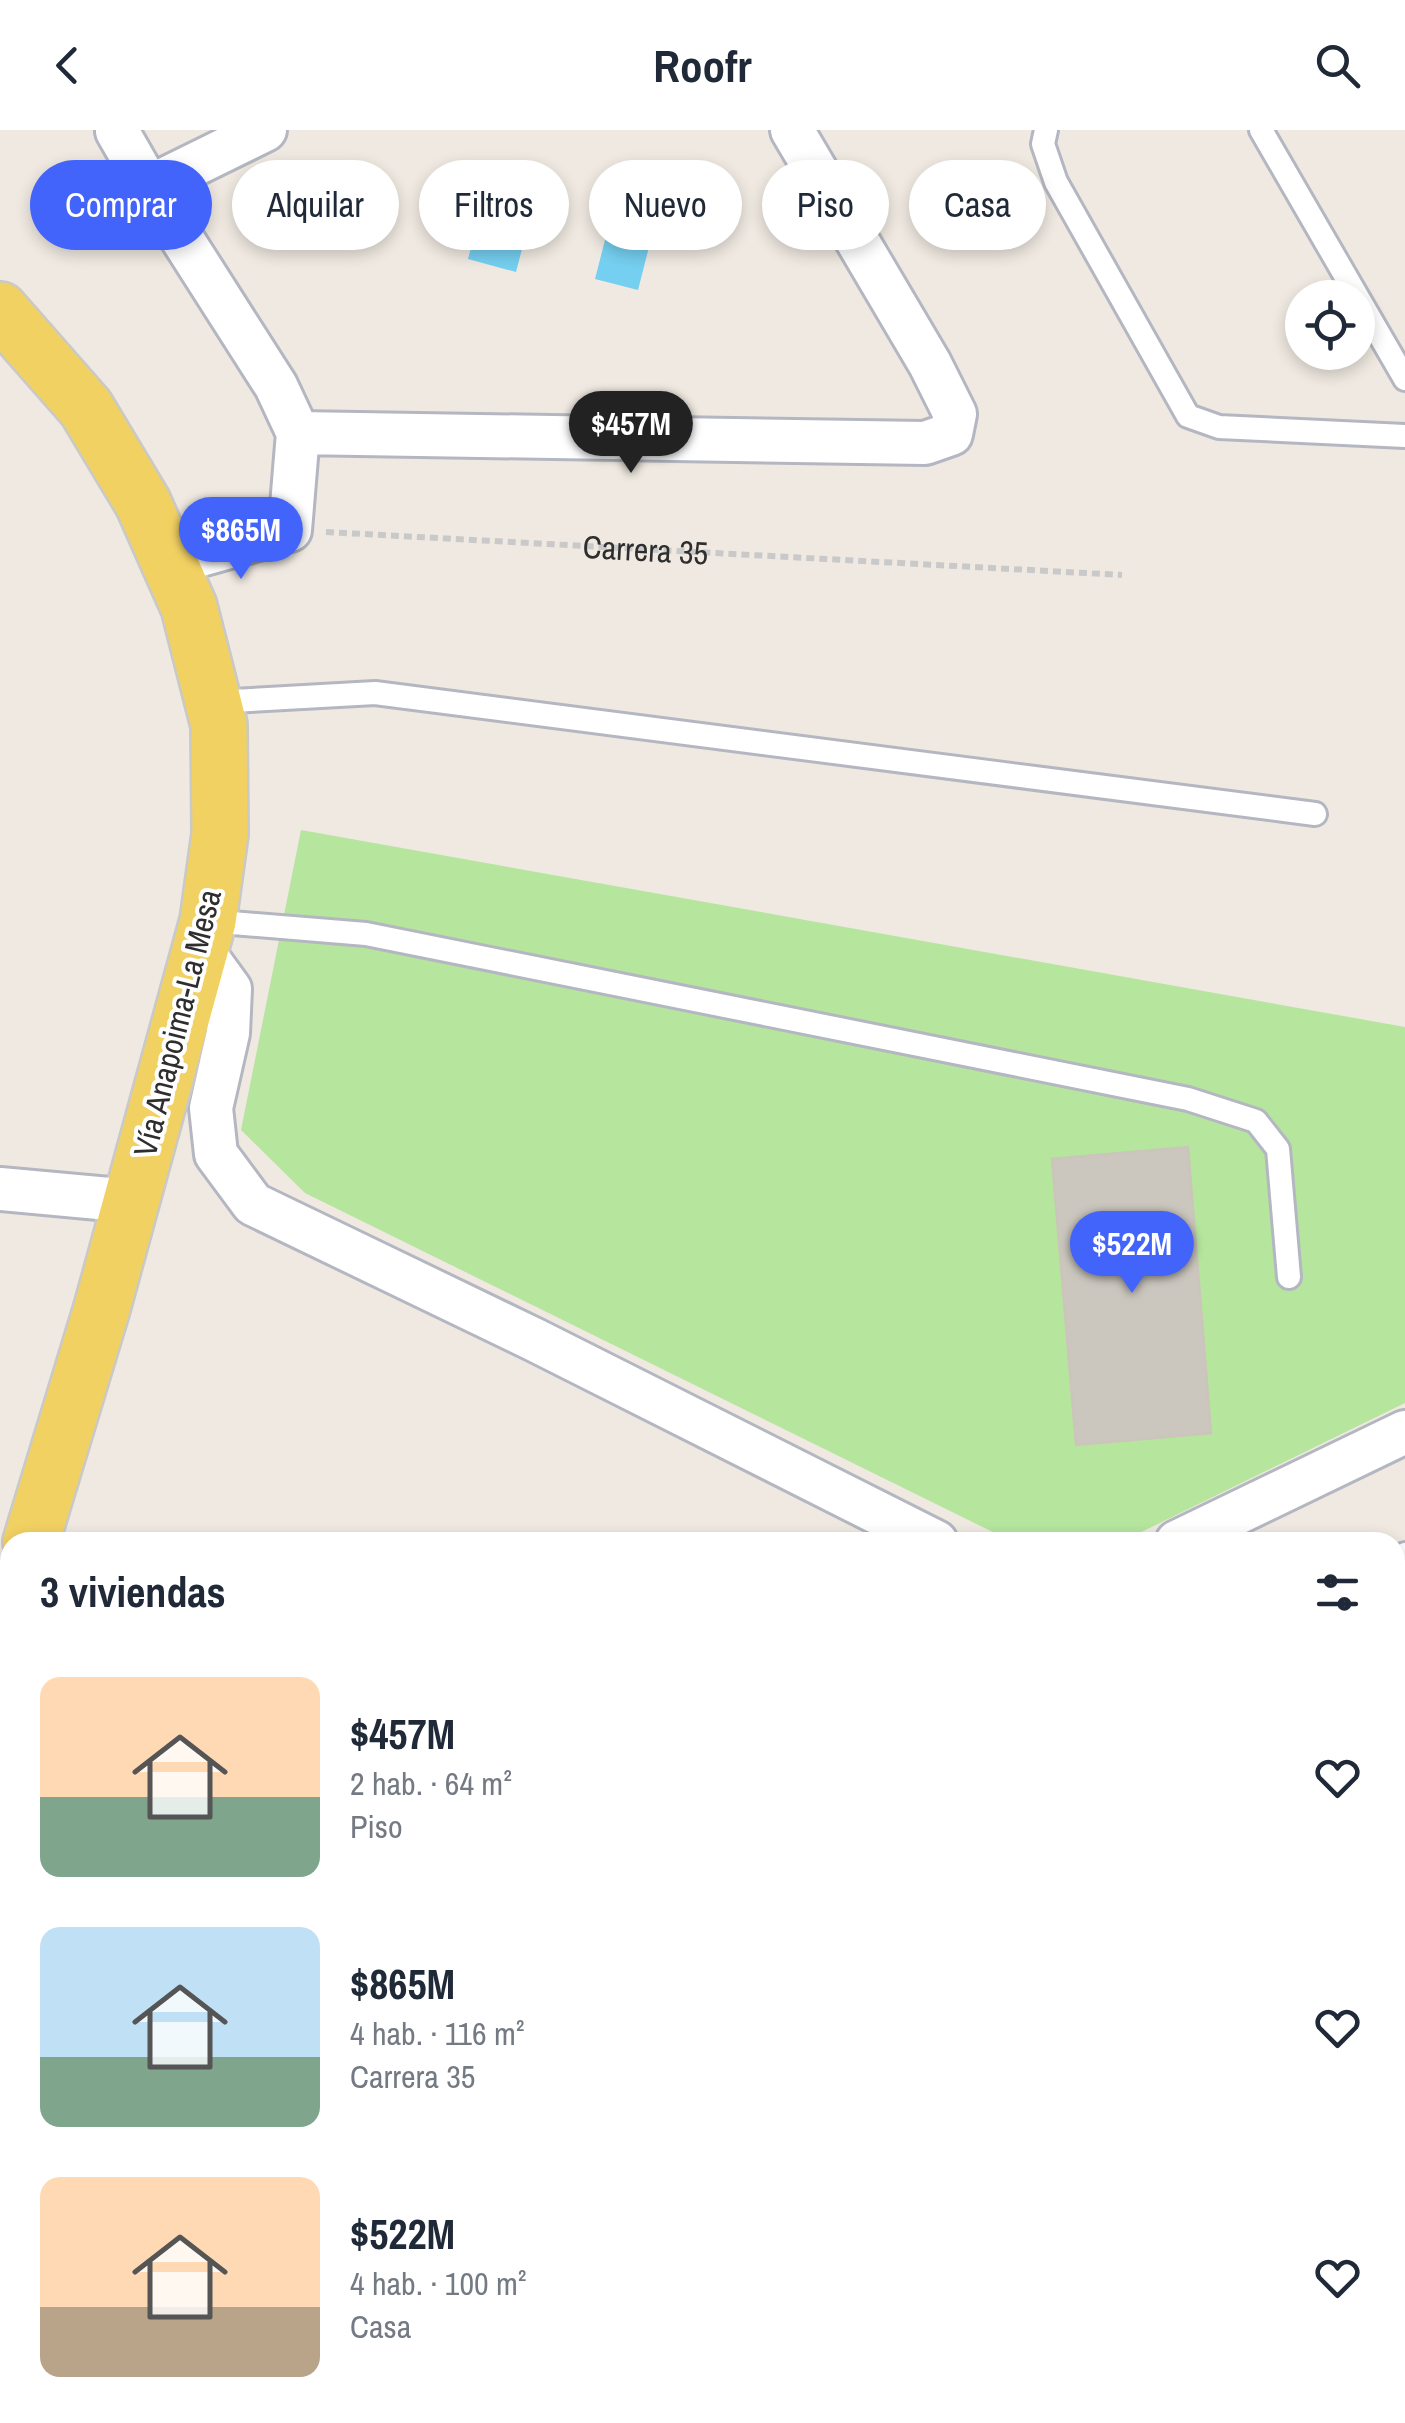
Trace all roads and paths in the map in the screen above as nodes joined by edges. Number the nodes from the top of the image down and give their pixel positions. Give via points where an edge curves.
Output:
1 (265, 130) edge
2 (792, 130) edge
3 (1046, 130) edge
4 (1261, 130) edge
5 (117, 131) edge
6 (133, 160) edge
7 (205, 160) edge
8 (189, 250) edge
9 (0, 310) edge
10 (1405, 380) edge
11 (298, 433) junction
12 (1405, 436) edge
13 (290, 530) junction
14 (172, 563) junction
15 (1122, 575) dead end
16 (214, 702) junction
17 (1315, 814) dead end
18 (205, 935) junction
19 (0, 1189) edge
20 (131, 1201) junction
21 (1290, 1277) dead end
22 (1405, 1432) edge
23 (34, 1532) edge
24 (916, 1532) edge
25 (1198, 1532) edge

1 - 7 street
2 - 11 street via 930,364 954,414 951,434 925,444
3 - 12 lane via 1043,144 1056,182 1188,416 1219,427
4 - 10 lane
5 - 6 street
8 - 11 street via 276,386
9 - 14 main road, Vía Anapoima-La Mesa via 86,408
11 - 13 street
13 - 14 street
13 - 15 path, Carrera 35
14 - 16 main road, Vía Anapoima-La Mesa
16 - 17 lane via 374,693
16 - 18 main road, Vía Anapoima-La Mesa via 220,834
18 - 20 main road, Vía Anapoima-La Mesa
18 - 21 lane via 366,934 1188,1099 1256,1122 1278,1149
18 - 24 street via 230,989 228,1034 211,1108 216,1154 253,1204
19 - 20 street
20 - 23 main road, Vía Anapoima-La Mesa
22 - 25 street

